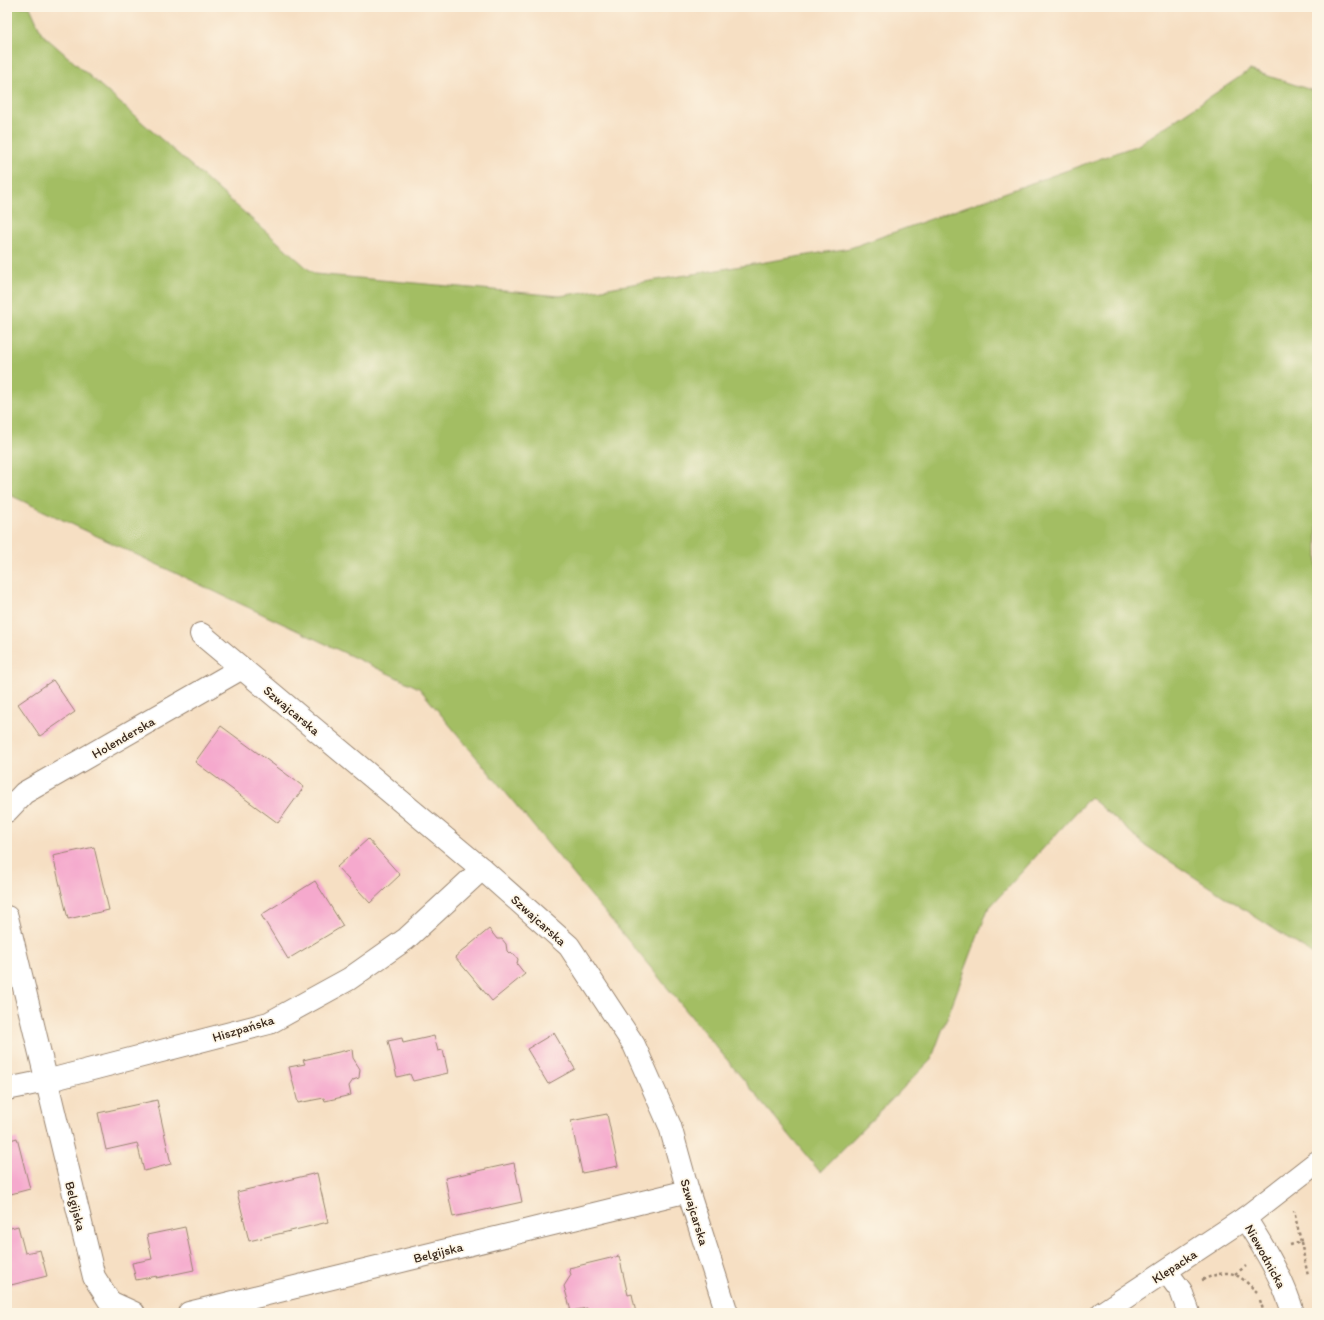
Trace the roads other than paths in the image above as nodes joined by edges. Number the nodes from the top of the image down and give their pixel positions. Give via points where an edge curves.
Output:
1 (201, 634) dead end
2 (242, 668) junction
3 (7, 811) edge
4 (482, 869) junction
5 (7, 917) edge
6 (46, 1081) junction
7 (7, 1089) edge
8 (1317, 1162) edge
9 (688, 1191) junction
10 (1245, 1218) junction
11 (1166, 1271) junction
12 (134, 1313) edge
13 (189, 1313) edge
14 (727, 1313) edge
15 (1102, 1313) edge
16 (1190, 1313) edge
17 (1293, 1313) edge

1 - 2 street, Szwajcarska
2 - 3 street, Holenderska via 24,793
2 - 4 street, Szwajcarska
4 - 6 street, Hiszpańska via 406,939 349,979 269,1023
4 - 9 street, Szwajcarska via 569,946 634,1045 670,1126
5 - 6 street
6 - 7 street, Hiszpańska
6 - 12 street, Belgijska via 94,1277 110,1302
8 - 10 street, Niewodnicka
9 - 13 street, Belgijska
9 - 14 street, Szwajcarska
10 - 11 street, Klepacka
10 - 17 street, Niewodnicka via 1282,1282
11 - 15 street, Klepacka
11 - 16 street via 1181,1291

